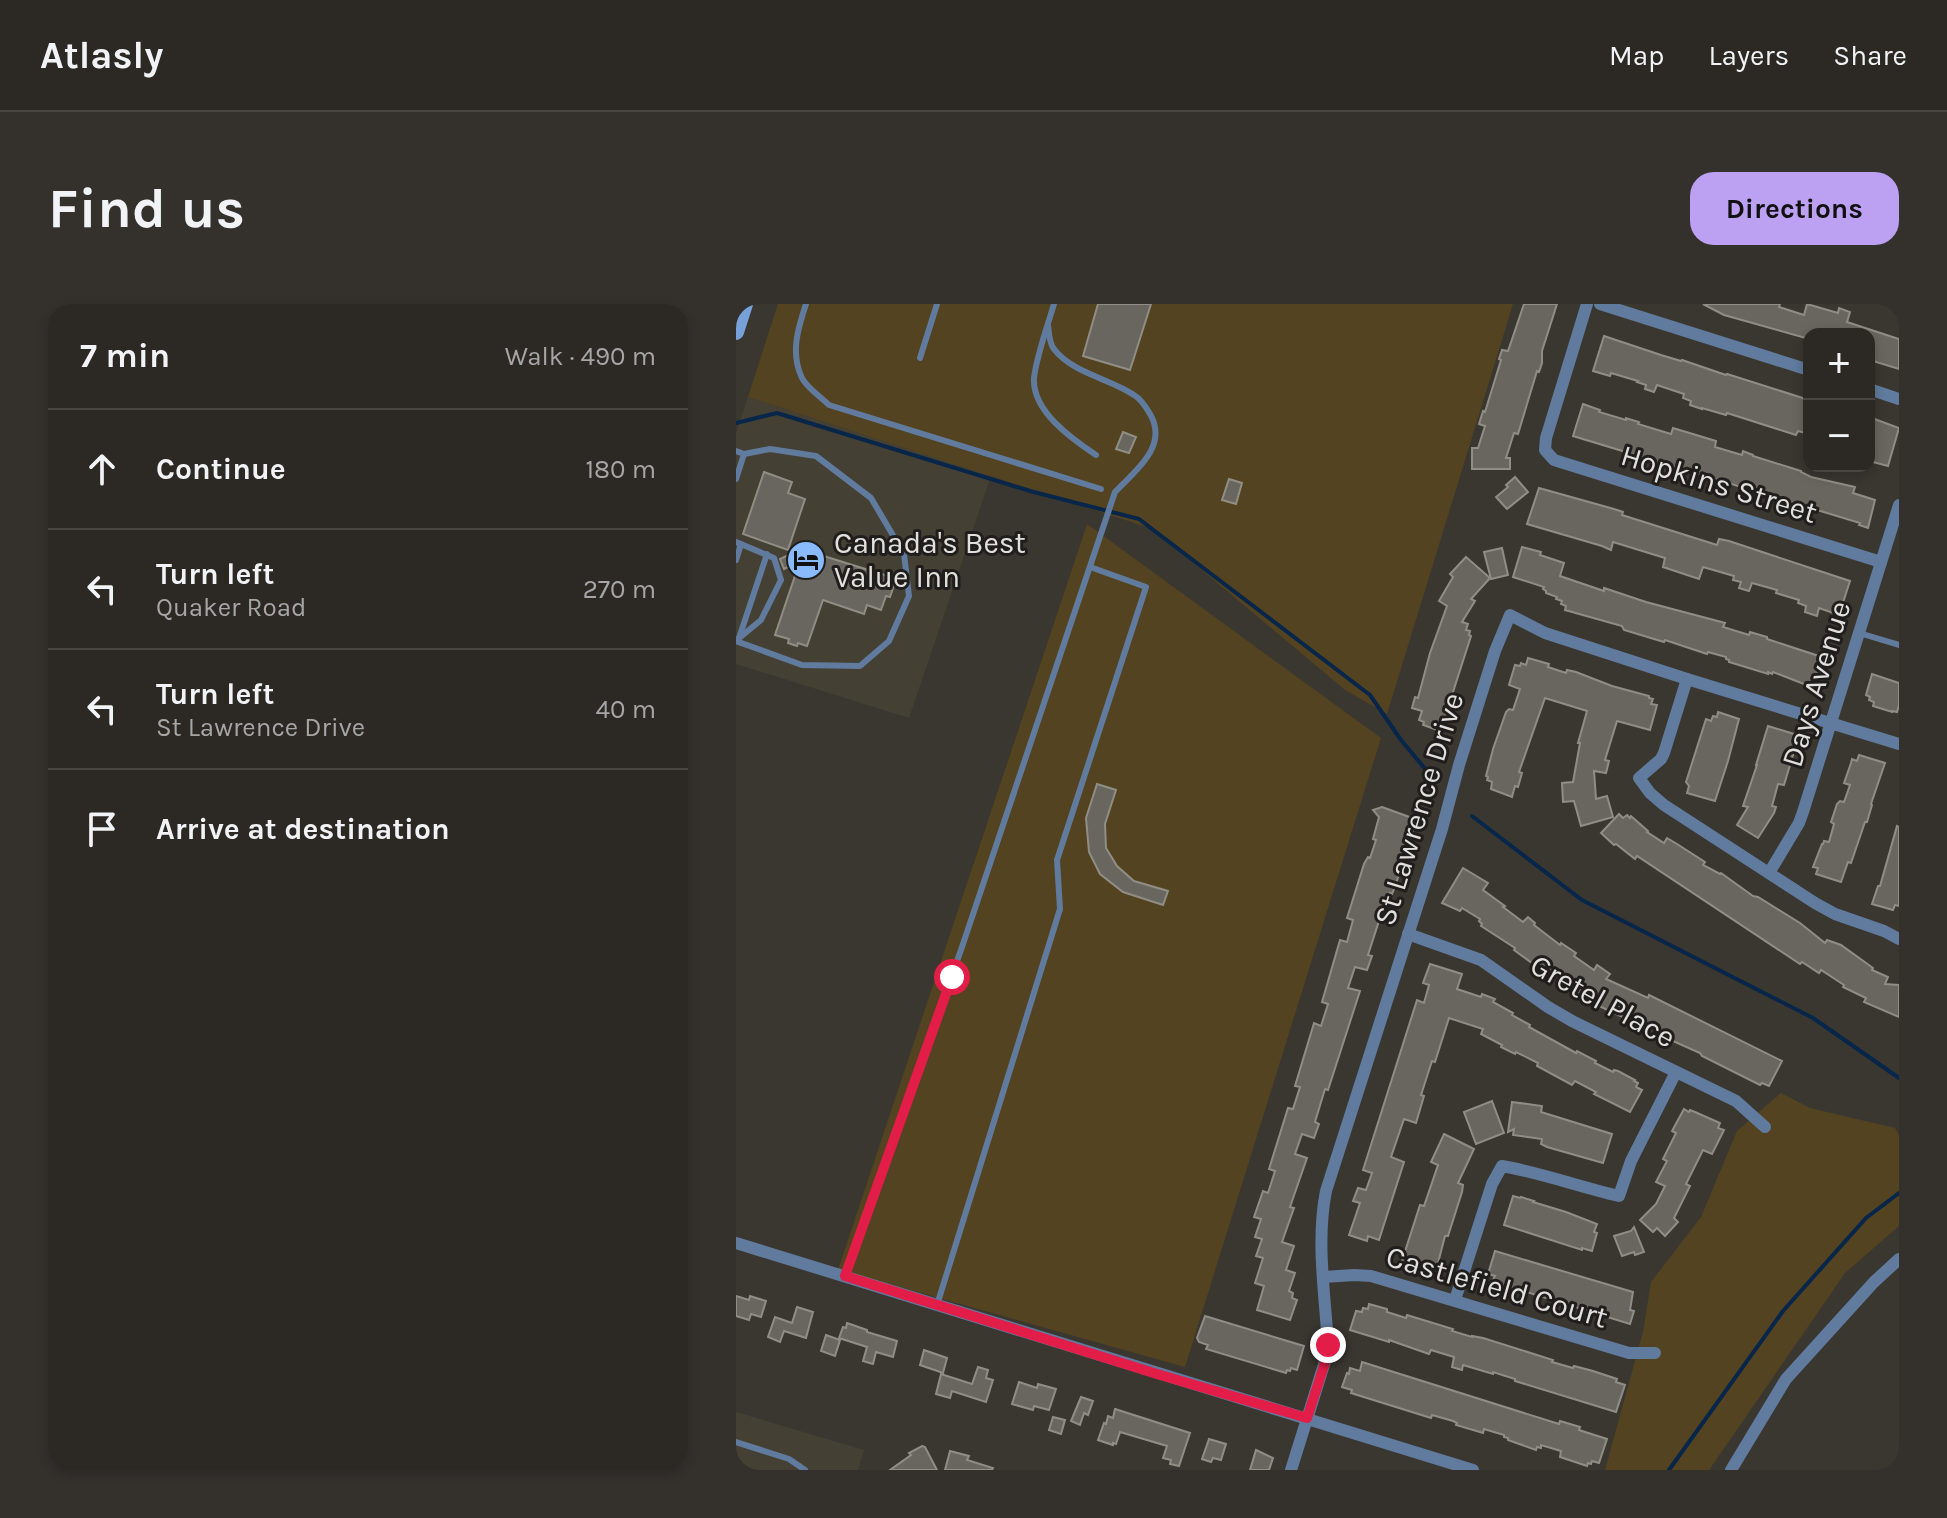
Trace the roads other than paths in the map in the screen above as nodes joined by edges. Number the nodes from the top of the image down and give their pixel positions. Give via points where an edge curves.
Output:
1 (745, 304) edge
2 (806, 304) edge
3 (937, 304) edge
4 (1054, 304) edge
5 (1587, 304) edge
6 (1600, 304) edge
7 (1048, 325) junction
8 (736, 332) edge
9 (920, 358) dead end
10 (1803, 368) edge
11 (1875, 391) edge
12 (1899, 399) edge
13 (736, 451) edge
14 (744, 454) junction
15 (1096, 455) dead end
16 (736, 479) edge
17 (1101, 489) dead end
18 (1899, 505) edge
19 (739, 543) edge
20 (767, 554) junction
21 (736, 560) edge
22 (1881, 562) junction
23 (1090, 567) junction
24 (1859, 633) junction
25 (737, 641) edge
26 (1899, 645) edge
27 (1687, 679) junction
28 (1831, 722) junction
29 (1899, 744) edge
30 (1769, 873) junction
31 (1408, 934) junction
32 (1899, 939) edge
33 (1676, 1072) junction
34 (1765, 1127) dead end
35 (736, 1243) edge
36 (1899, 1259) edge
37 (845, 1276) junction
38 (1324, 1277) junction
39 (1455, 1300) junction
40 (937, 1305) junction
41 (1655, 1353) dead end
42 (1307, 1418) junction
43 (736, 1442) edge
44 (805, 1470) edge
45 (1291, 1470) edge
46 (1473, 1470) edge
47 (1731, 1470) edge

1 - 8 main road
2 - 17 lane via 796,358 803,380 829,405
3 - 9 lane
4 - 7 lane
5 - 22 street, Hopkins Street via 1546,438 1545,450 1554,460
6 - 10 street
7 - 15 lane via 1034,382 1043,411
7 - 23 lane via 1052,347 1075,367 1137,396 1155,423 1157,436 1146,460 1115,492
11 - 12 street
13 - 14 lane
14 - 16 lane
14 - 25 lane via 770,449 816,456 871,498 904,554 909,596 889,641 860,666 802,665
18 - 22 street, Days Avenue
19 - 20 lane
19 - 21 lane
20 - 25 lane
20 - 25 lane via 774,558 781,580 761,620
22 - 24 street, Days Avenue
23 - 37 lane
23 - 40 lane via 1146,587 1058,857 1060,909
24 - 26 lane
24 - 28 street, Days Avenue
27 - 28 street, St Lawrence Drive
27 - 30 street via 1664,753 1639,778 1664,805
27 - 31 street, St Lawrence Drive via 1545,633 1510,615
28 - 29 street, St Lawrence Drive
28 - 30 street, Days Avenue via 1799,823
30 - 32 street via 1835,914
31 - 33 street, Gretel Place via 1481,960 1572,1021
31 - 38 street, St Lawrence Drive via 1326,1191
33 - 34 street, Gretel Place via 1736,1101
33 - 39 street via 1619,1196 1502,1166
35 - 37 street
36 - 47 street via 1786,1379
37 - 40 street
38 - 39 street, Castlefield Court via 1371,1276
38 - 42 street, St Lawrence Drive via 1328,1345
39 - 41 street, Castlefield Court via 1629,1353
40 - 42 street
42 - 45 street, St Lawrence Drive
42 - 46 street
43 - 44 lane via 789,1459

